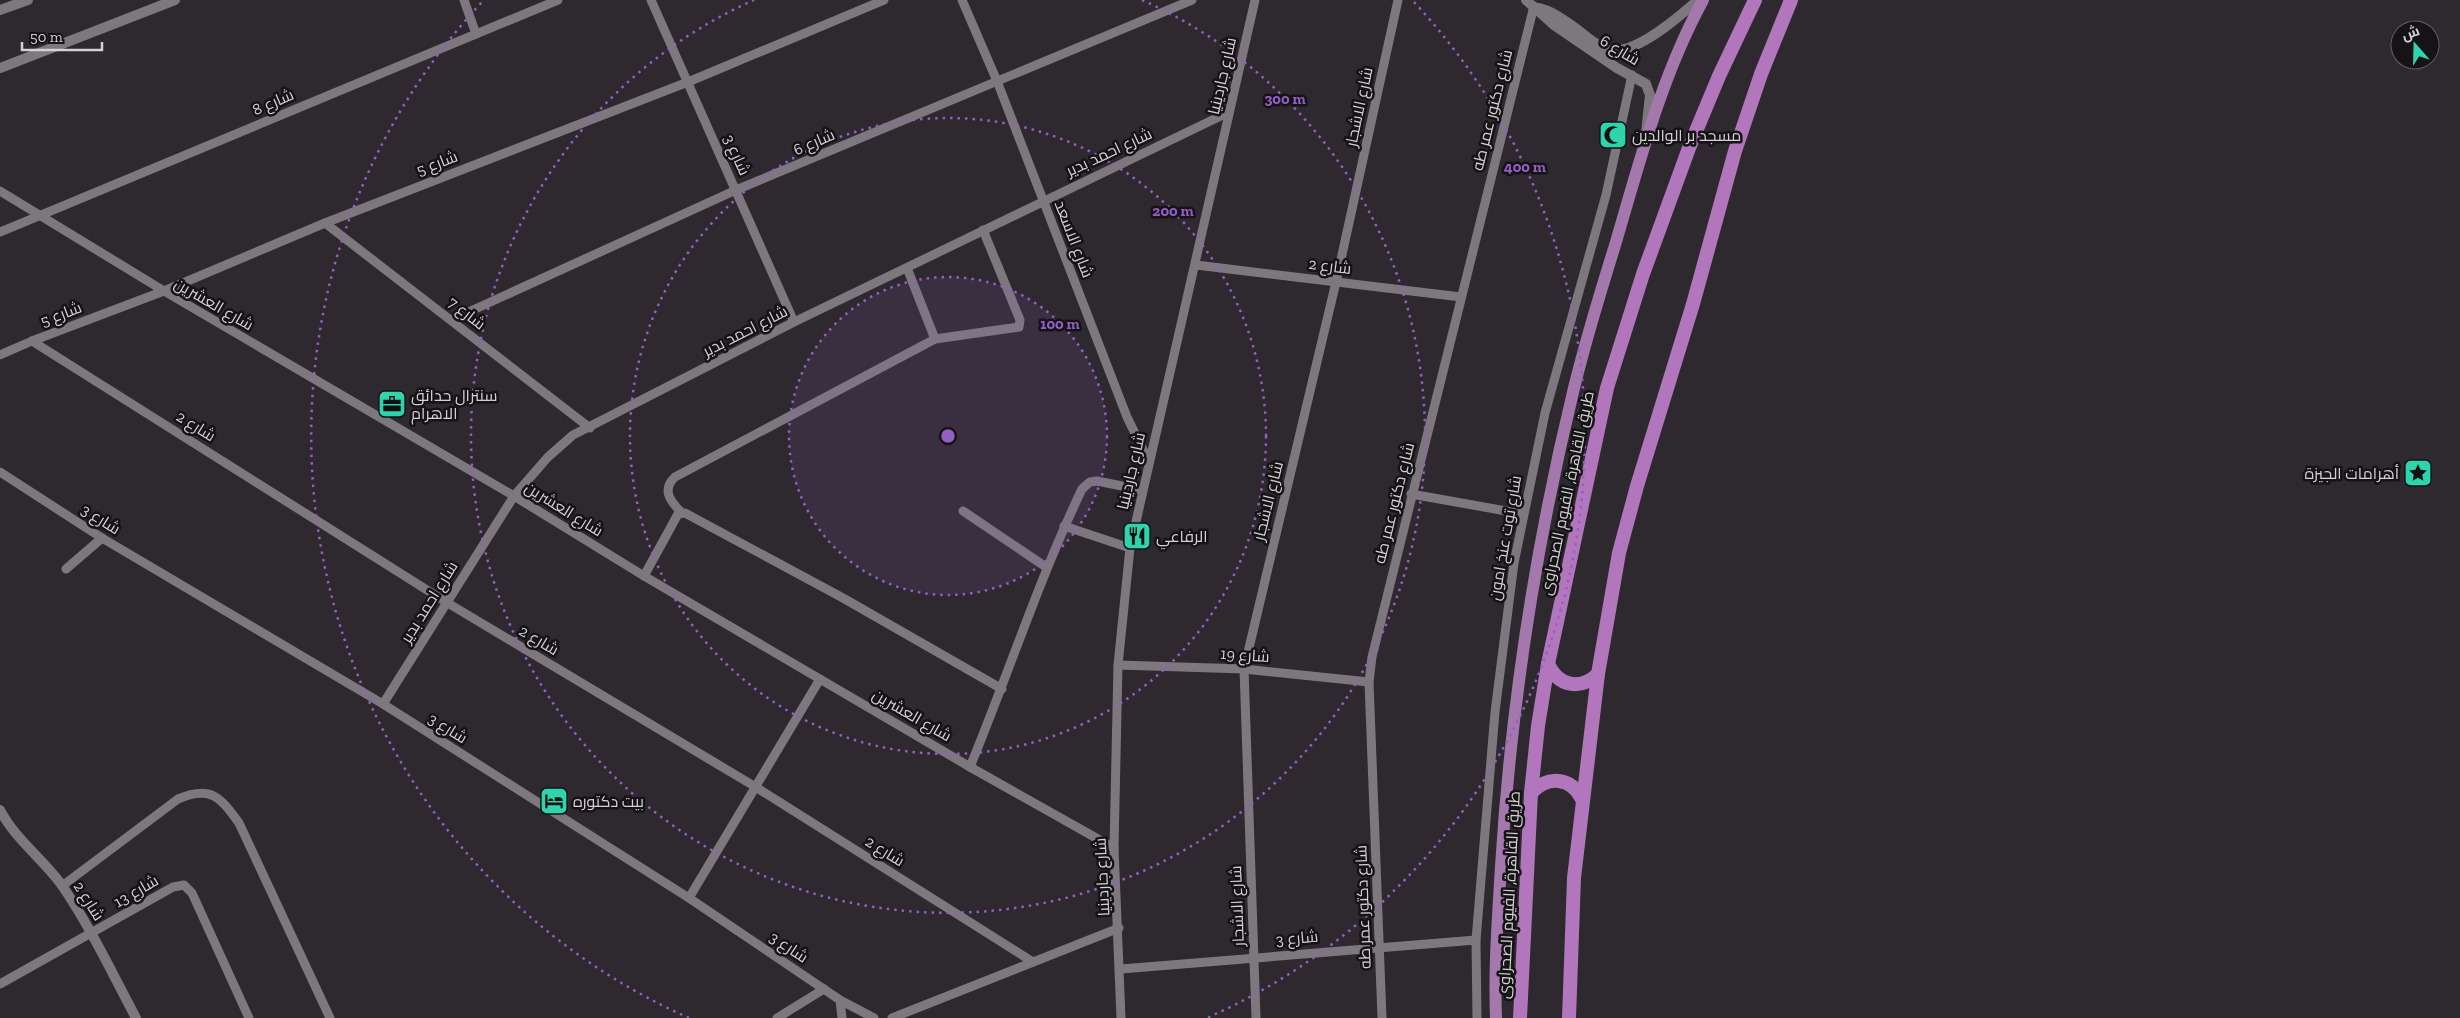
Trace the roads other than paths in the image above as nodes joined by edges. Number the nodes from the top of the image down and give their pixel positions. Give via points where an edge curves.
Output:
1 (28, 0) edge
2 (175, 0) edge
3 (464, 0) edge
4 (558, 0) edge
5 (651, 0) edge
6 (884, 0) edge
7 (962, 0) edge
8 (1192, 0) edge
9 (1255, 0) edge
10 (1398, 0) edge
11 (1698, 0) edge
12 (1703, 0) edge
13 (1756, 0) edge
14 (1791, 0) edge
15 (158, 3) edge
16 (1533, 5) edge
17 (0, 10) edge
18 (476, 34) junction
19 (0, 68) edge
20 (1632, 75) junction
21 (688, 82) junction
22 (997, 82) junction
23 (1229, 112) junction
24 (1647, 137) junction
25 (736, 190) junction
26 (0, 191) edge
27 (1043, 200) junction
28 (40, 215) junction
29 (325, 223) junction
30 (983, 230) junction
31 (0, 232) edge
32 (1196, 264) junction
33 (907, 268) junction
34 (1336, 282) junction
35 (164, 292) junction
36 (1461, 297) junction
37 (451, 320) junction
38 (794, 322) junction
39 (935, 338) junction
40 (32, 341) junction
41 (0, 355) edge
42 (590, 428) junction
43 (1148, 460) junction
44 (0, 472) edge
45 (1142, 490) junction
46 (1411, 494) junction
47 (514, 496) junction
48 (963, 511) dead end
49 (681, 512) junction
50 (1523, 514) junction
51 (1064, 526) junction
52 (102, 538) junction
53 (1130, 548) junction
54 (1046, 567) junction
55 (66, 570) dead end
56 (644, 576) junction
57 (446, 602) junction
58 (1548, 664) junction
59 (1118, 665) junction
60 (1244, 669) junction
61 (1598, 674) junction
62 (820, 679) junction
63 (1369, 682) junction
64 (1002, 689) junction
65 (383, 704) junction
66 (970, 767) junction
67 (754, 786) junction
68 (1531, 793) junction
69 (1582, 799) junction
70 (0, 810) edge
71 (1114, 848) junction
72 (62, 886) junction
73 (689, 898) junction
74 (1119, 928) junction
75 (91, 933) junction
76 (1476, 940) junction
77 (1379, 946) junction
78 (1253, 957) junction
79 (1033, 962) junction
80 (1121, 969) junction
81 (0, 984) edge
82 (824, 989) junction
83 (840, 1000) junction
84 (136, 1018) edge
85 (249, 1018) edge
86 (330, 1018) edge
87 (777, 1018) edge
88 (842, 1018) edge
89 (874, 1018) edge
90 (892, 1018) edge
91 (1121, 1018) edge
92 (1256, 1018) edge
93 (1382, 1018) edge
94 (1477, 1018) edge
95 (1496, 1018) edge
96 (1520, 1018) edge
97 (1569, 1018) edge

1 - 17 street
2 - 15 street
3 - 18 street
4 - 18 street, شارع 8
5 - 21 street, شارع 3
6 - 21 street, شارع 5
7 - 22 street, شارع الاسعد
8 - 22 street, شارع 6
9 - 23 street, شارع جاردينيا
10 - 34 street, شارع الاشجار
11 - 16 street, شارع 6 via 1660,31 1616,51 1602,47 1550,11
12 - 24 main road via 1680,47
13 - 58 highway, طريق القاهرة, الفيوم الصحراوى via 1701,117 1630,312 1607,388
14 - 61 highway via 1761,74 1738,144 1677,360 1637,486 1619,554
15 - 19 street
16 - 20 street, شارع 6 via 1554,25 1610,64
16 - 36 street, شارع دكتور عمر طه
18 - 28 street, شارع 8
20 - 24 street, شارع 6 via 1649,89
20 - 50 street, شارع توت عنخ امون via 1606,195 1558,363
21 - 25 street, شارع 3
21 - 29 street, شارع 5
22 - 25 street, شارع 6
22 - 27 street, شارع الاسعد
23 - 27 street, شارع احمد بدير
23 - 32 street, شارع جاردينيا
24 - 95 main road via 1574,388 1530,609 1503,834 1496,951
25 - 37 street, شارع 6
25 - 38 street, شارع 3
26 - 28 street, شارع العشرين
27 - 30 street, شارع احمد بدير
27 - 43 street, شارع الاسعد via 1127,417
28 - 31 street, شارع 8
28 - 35 street, شارع العشرين
29 - 35 street, شارع 5
29 - 37 street, شارع 7
30 - 33 street, شارع احمد بدير
30 - 39 street via 1021,325 1017,329
32 - 34 street, شارع 2
32 - 43 street, شارع جاردينيا
33 - 38 street, شارع احمد بدير
33 - 39 street
34 - 36 street, شارع 2
34 - 60 street, شارع الاشجار
35 - 40 street, شارع 5
35 - 47 street, شارع العشرين
36 - 46 street, شارع دكتور عمر طه
37 - 42 street, شارع 7
38 - 42 street, شارع احمد بدير
39 - 49 street via 675,478 667,492
40 - 41 street, شارع 5
40 - 57 street, شارع 2
42 - 47 street, شارع احمد بدير via 559,446
43 - 45 street, شارع جاردينيا
44 - 52 street, شارع 3
45 - 51 street via 1090,482 1082,489
45 - 53 street, شارع جاردينيا
46 - 50 street
46 - 63 street, شارع دكتور عمر طه via 1378,630
47 - 56 street, شارع العشرين
47 - 57 street, شارع احمد بدير
48 - 54 street
49 - 56 street
49 - 64 street via 843,598
50 - 76 street, شارع توت عنخ امون via 1500,662
51 - 53 street
51 - 54 street
52 - 55 street
52 - 65 street, شارع 3
53 - 59 street, شارع جاردينيا
54 - 64 street
56 - 62 street, شارع العشرين
57 - 65 street, شارع احمد بدير
57 - 67 street, شارع 2
58 - 61 highway via 1556,677 1570,684 1585,683
58 - 68 highway, طريق القاهرة, الفيوم الصحراوى
59 - 60 street, شارع 19
59 - 71 street, شارع جاردينيا
60 - 63 street, شارع 19
60 - 78 street, شارع الاشجار
61 - 69 highway
62 - 66 street, شارع العشرين
62 - 67 street
63 - 77 street, شارع دكتور عمر طه
64 - 66 street
65 - 73 street, شارع 3
66 - 71 street, شارع العشرين
67 - 73 street
67 - 79 street, شارع 2
68 - 69 highway via 1537,786 1554,780 1572,785
68 - 96 highway, طريق القاهرة, الفيوم الصحراوى
69 - 97 highway via 1574,878
70 - 72 street, شارع 2 via 9,826
71 - 74 street, شارع جاردينيا
72 - 75 street, شارع 2
72 - 86 street via 178,799 194,792 208,793 218,798 239,823
73 - 82 street, شارع 3
74 - 79 street
74 - 80 street, شارع جاردينيا
75 - 81 street, شارع 13
75 - 84 street, شارع 2
75 - 85 street, شارع 13 via 172,887 184,885 192,893
76 - 77 street, شارع 3
76 - 94 street, شارع توت عنخ امون
77 - 78 street, شارع 3
77 - 93 street, شارع دكتور عمر طه
78 - 80 street, شارع 3
78 - 92 street, شارع الاشجار
79 - 90 street
80 - 91 street, شارع جاردينيا
82 - 83 street, شارع 3
82 - 87 street
83 - 88 street
83 - 89 street, شارع 3

